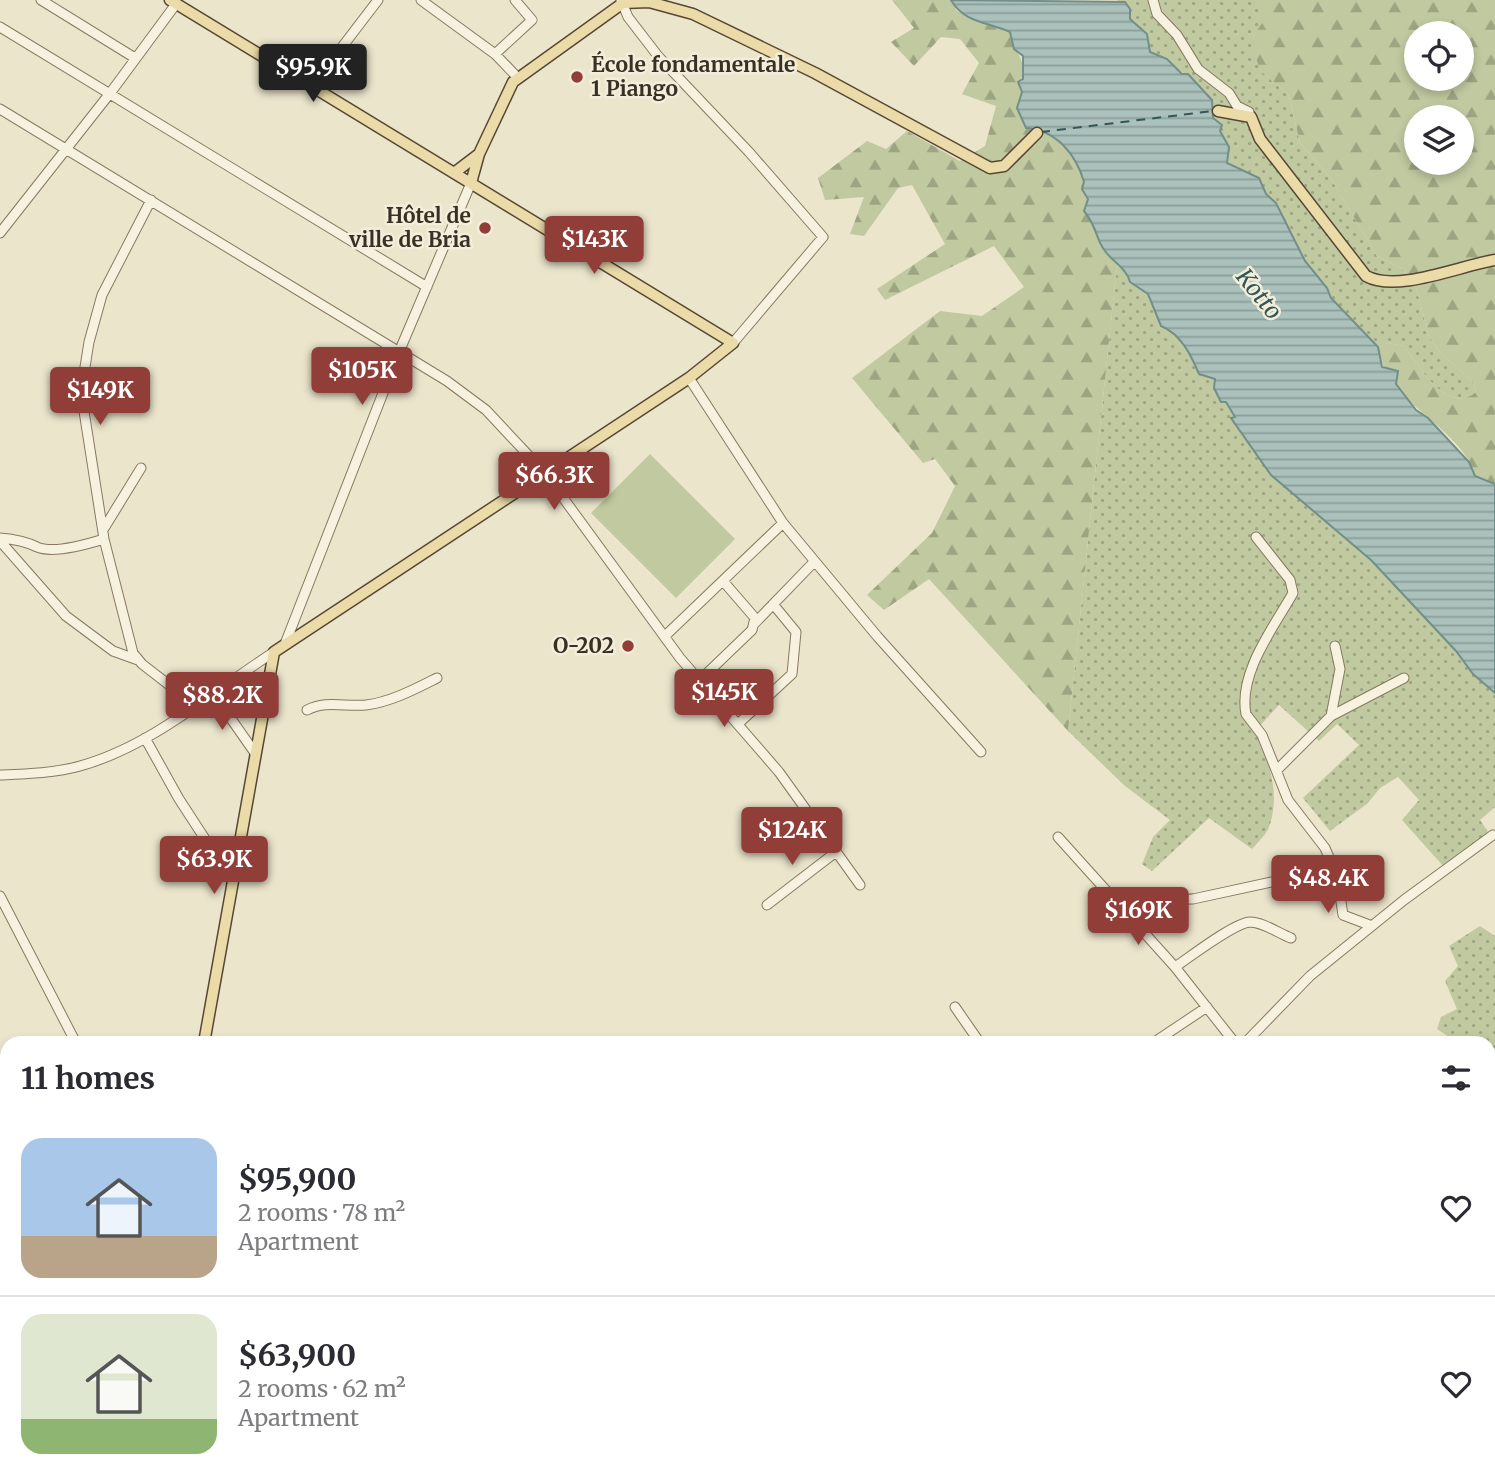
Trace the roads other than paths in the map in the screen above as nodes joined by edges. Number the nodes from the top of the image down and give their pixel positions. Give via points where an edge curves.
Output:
1 (41, 0) edge
2 (378, 0) edge
3 (421, 0) edge
4 (515, 0) edge
5 (1153, 0) edge
6 (173, 2) edge
7 (622, 2) edge
8 (0, 27) edge
9 (495, 54) junction
10 (135, 58) junction
11 (518, 78) junction
12 (313, 85) junction
13 (111, 92) junction
14 (0, 109) edge
15 (1218, 111) dead end
16 (1248, 116) junction
17 (1037, 132) dead end
18 (65, 150) junction
19 (480, 154) junction
20 (454, 173) junction
21 (471, 183) junction
22 (151, 200) junction
23 (0, 233) edge
24 (1495, 260) edge
25 (427, 287) junction
26 (733, 343) junction
27 (399, 352) junction
28 (689, 378) junction
29 (141, 468) dead end
30 (545, 473) junction
31 (783, 523) junction
32 (103, 534) junction
33 (1256, 537) dead end
34 (0, 539) edge
35 (814, 562) junction
36 (723, 581) junction
37 (773, 604) junction
38 (754, 624) junction
39 (665, 636) junction
40 (285, 644) junction
41 (1335, 646) dead end
42 (274, 652) junction
43 (138, 660) junction
44 (438, 678) dead end
45 (1404, 678) dead end
46 (700, 680) junction
47 (213, 693) junction
48 (195, 705) junction
49 (307, 710) dead end
50 (1331, 716) junction
51 (739, 723) junction
52 (145, 738) junction
53 (981, 752) dead end
54 (256, 753) junction
55 (1277, 770) junction
56 (0, 775) edge
57 (1493, 835) dead end
58 (1058, 836) dead end
59 (835, 852) junction
60 (1331, 860) junction
61 (233, 881) junction
62 (860, 885) dead end
63 (0, 896) edge
64 (1117, 901) junction
65 (767, 905) dead end
66 (1372, 926) junction
67 (1291, 939) dead end
68 (1175, 967) junction
69 (955, 1007) dead end
70 (1207, 1007) junction
71 (72, 1036) edge
72 (205, 1036) edge
73 (975, 1036) edge
74 (1164, 1036) edge
75 (1230, 1036) edge
76 (1252, 1036) edge

1 - 10 street
2 - 12 street
3 - 9 street
4 - 9 street via 532,20
5 - 16 street via 1157,14 1198,69 1248,111
6 - 10 street
6 - 12 main road
7 - 11 main road
7 - 17 main road via 649,2 694,15 815,73 990,168 1004,166
7 - 26 street via 630,20 665,65 824,237
8 - 13 street
9 - 11 street
10 - 13 street
11 - 19 main road
12 - 20 main road
13 - 18 street
13 - 25 street
14 - 18 street
15 - 16 main road
16 - 24 main road via 1260,139 1366,276 1405,283
18 - 22 street
18 - 23 street
19 - 20 main road
19 - 21 main road
20 - 21 main road
21 - 25 street
21 - 26 main road
22 - 27 street
22 - 32 street via 102,295 82,382 84,423
25 - 27 street
26 - 28 main road
27 - 30 street via 486,410
27 - 40 street
28 - 30 main road
28 - 31 street
29 - 32 street
30 - 39 street
30 - 40 main road
31 - 35 street
31 - 36 street
32 - 34 street via 80,547 40,548 30,542
32 - 43 street
33 - 55 street via 1293,586 1253,667 1245,709
34 - 43 street via 66,616 113,651
35 - 37 street
35 - 53 street
36 - 38 street via 755,618
36 - 39 street
37 - 38 street
37 - 51 street via 796,632 792,674
38 - 46 street
39 - 46 street
40 - 42 main road
41 - 50 street via 1340,669
42 - 47 street
42 - 54 main road
43 - 48 street
44 - 49 street via 365,705 320,703
45 - 50 street
46 - 51 street
47 - 48 street
47 - 54 street
48 - 52 street
50 - 55 street
51 - 59 street
52 - 56 street via 76,768
52 - 61 street
54 - 61 main road
55 - 60 street via 1288,800
57 - 66 street
58 - 64 street
59 - 62 street
59 - 65 street
60 - 64 street via 1308,874 1227,892 1187,899
60 - 66 street via 1343,915
61 - 72 main road
63 - 71 street
64 - 68 street
66 - 76 street via 1310,976
67 - 68 street via 1247,923
68 - 70 street
69 - 73 street
70 - 74 street
70 - 75 street

